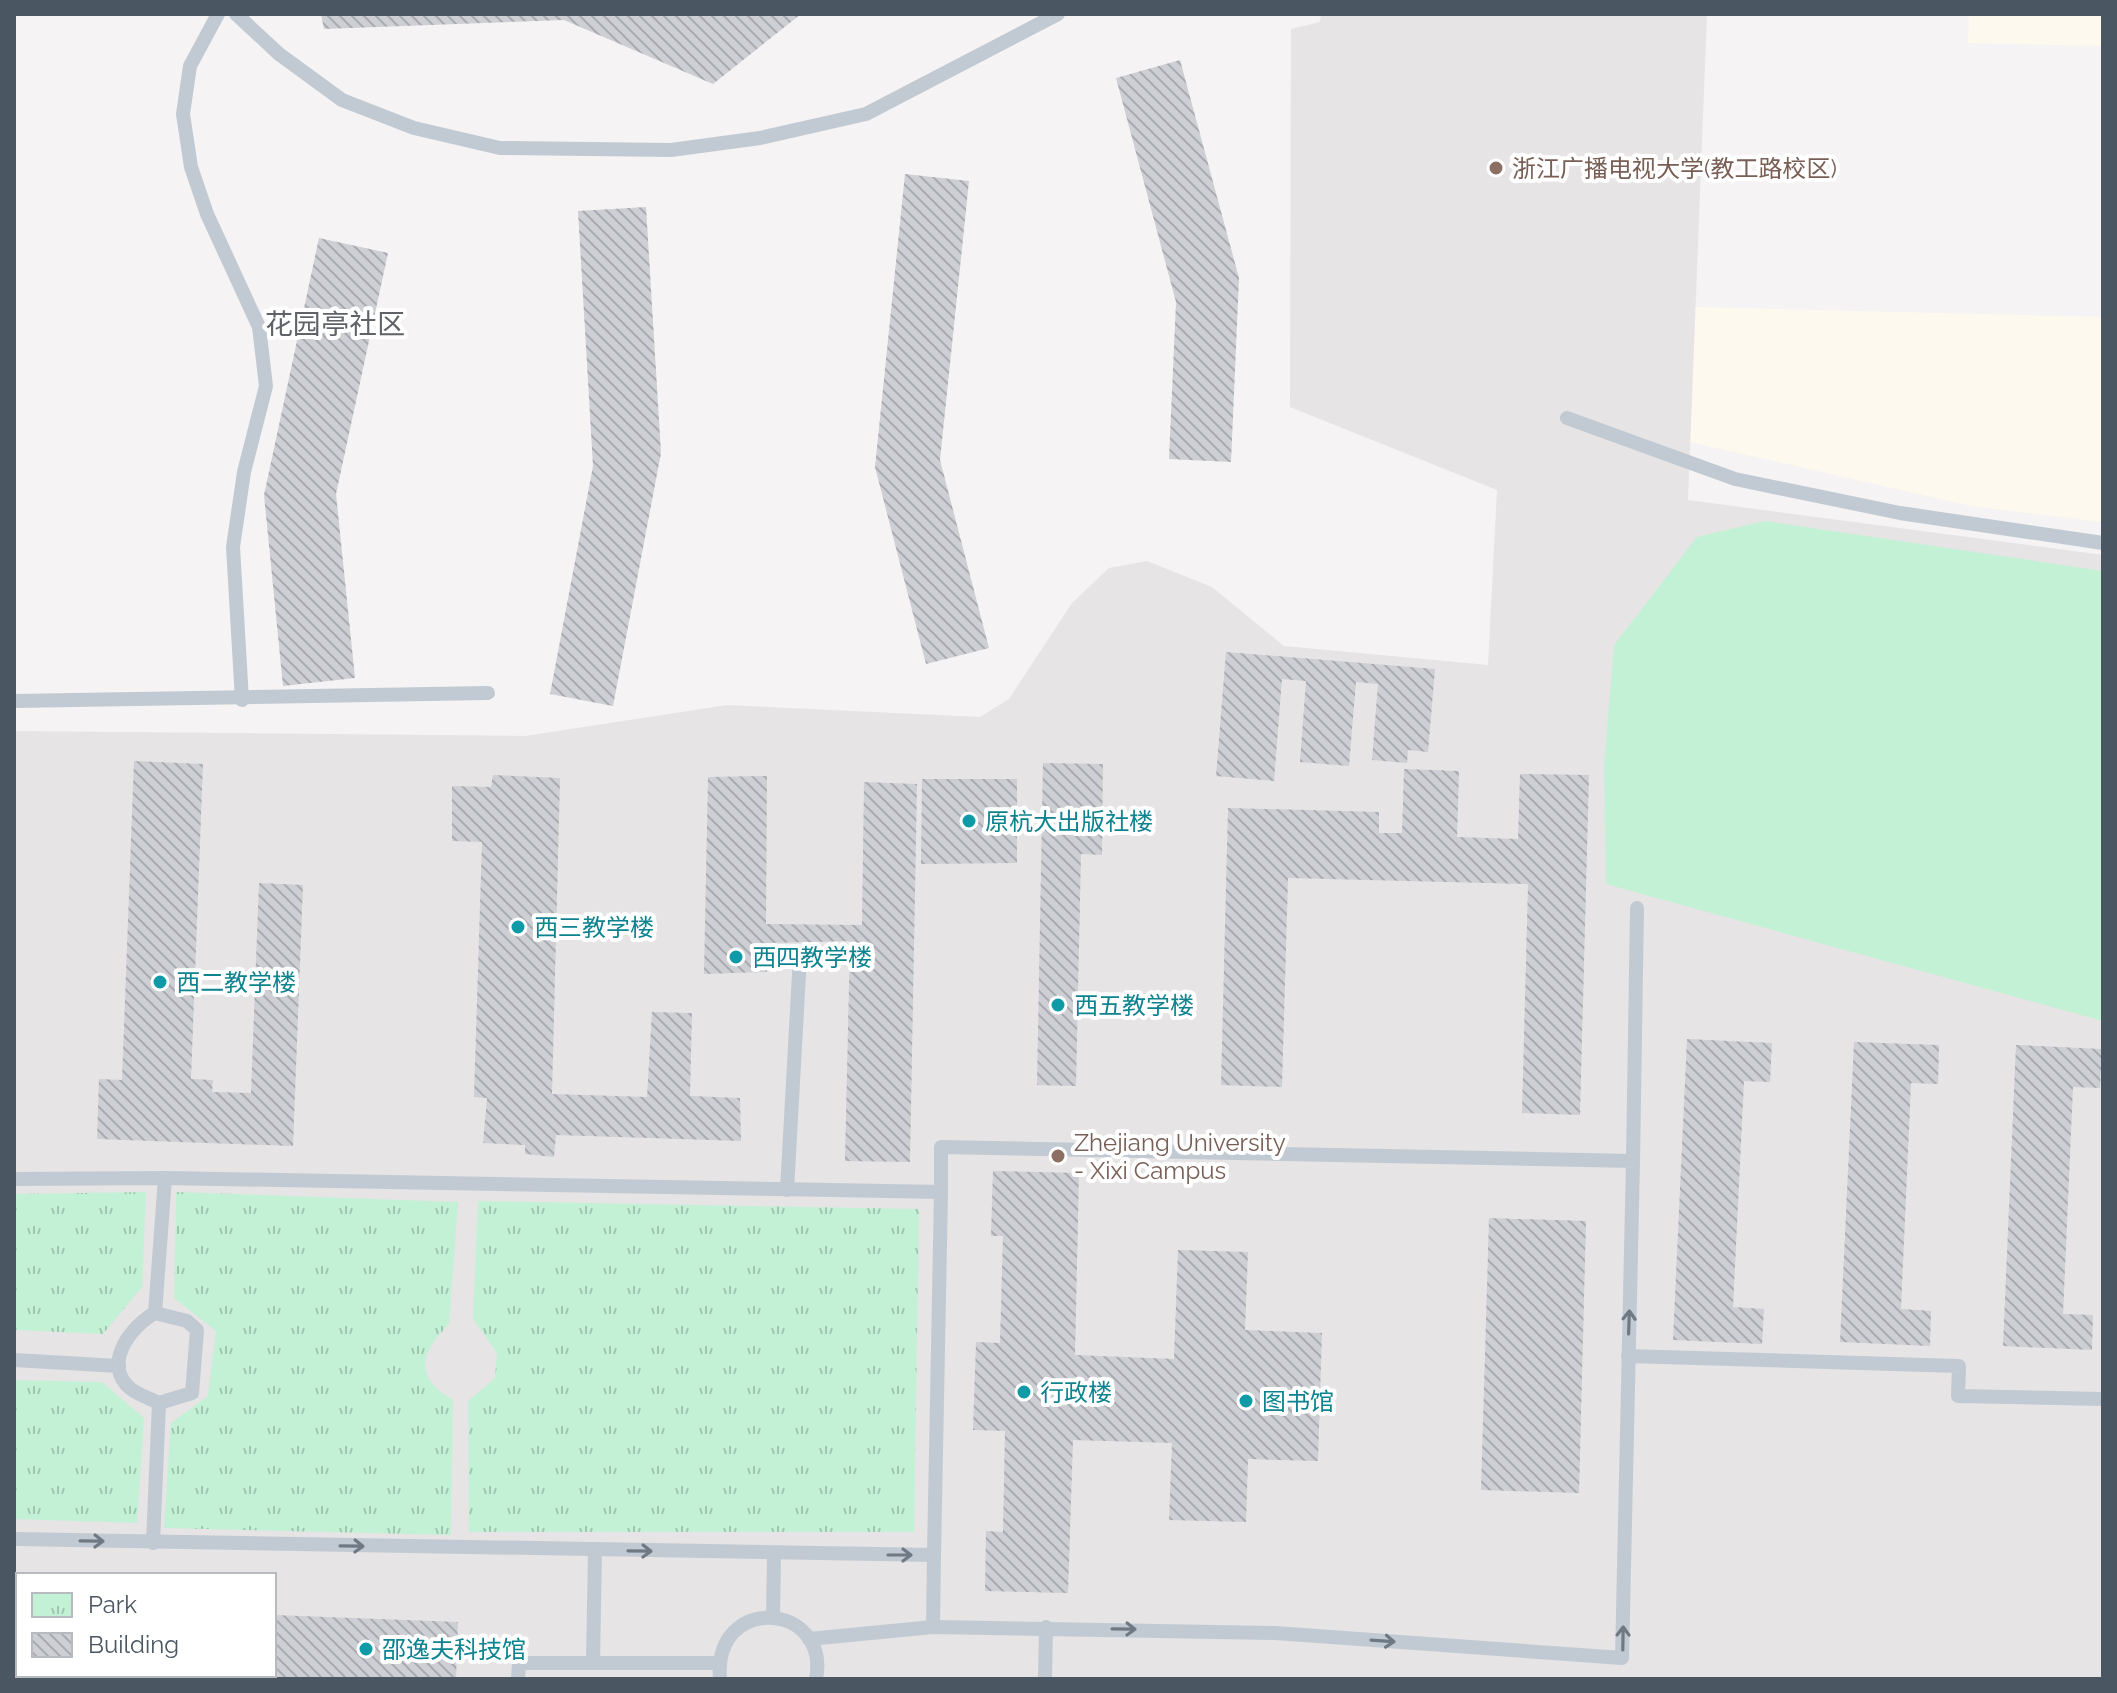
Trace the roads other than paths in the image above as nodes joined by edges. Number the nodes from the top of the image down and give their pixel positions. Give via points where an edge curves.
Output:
1 (218, 14) edge
2 (236, 14) edge
3 (1058, 14) edge
4 (1567, 418) dead end
5 (2103, 543) edge
6 (488, 693) dead end
7 (242, 700) junction
8 (14, 701) edge
9 (1637, 908) dead end
10 (800, 956) dead end
11 (1633, 1161) junction
12 (165, 1178) junction
13 (14, 1179) edge
14 (787, 1190) junction
15 (941, 1192) junction
16 (155, 1313) junction
17 (1628, 1356) junction
18 (14, 1360) edge
19 (119, 1366) junction
20 (2103, 1399) edge
21 (159, 1403) junction
22 (14, 1539) edge
23 (153, 1543) junction
24 (595, 1550) junction
25 (774, 1554) junction
26 (934, 1555) junction
27 (773, 1617) junction
28 (933, 1627) junction
29 (1046, 1627) junction
30 (809, 1639) junction
31 (593, 1663) junction
32 (719, 1663) junction
33 (518, 1679) edge
34 (720, 1679) edge
35 (816, 1679) edge
36 (1045, 1679) edge

1 - 7 lane via 190,66 183,114 191,167 207,214 259,327 266,386 244,472 233,547
2 - 3 lane via 342,100 414,128 500,148 671,150 760,138 866,114
4 - 5 lane via 1735,479 1900,513
6 - 7 lane
7 - 8 lane
9 - 11 lane
10 - 14 lane
11 - 15 lane via 941,1147
17 -> 11 lane
12 - 13 lane
12 - 14 lane
12 - 16 lane
14 - 15 lane
15 - 26 lane
16 - 19 lane via 135,1324
16 - 21 lane via 187,1321 197,1330 192,1393
17 - 20 lane via 1959,1366 1958,1396
29 -> 17 lane via 1275,1633 1622,1658
18 - 19 lane
19 - 21 lane via 129,1388
21 - 23 lane
22 -> 23 lane
23 -> 24 lane
24 -> 25 lane
24 - 31 lane
25 -> 26 lane
25 - 27 lane
26 - 28 lane
27 - 30 lane via 799,1628
27 - 32 lane via 742,1624 722,1648
28 - 29 lane
28 - 30 lane
29 - 36 lane
30 - 35 lane via 816,1652
31 - 32 lane
31 - 33 lane via 519,1663
32 - 34 lane

